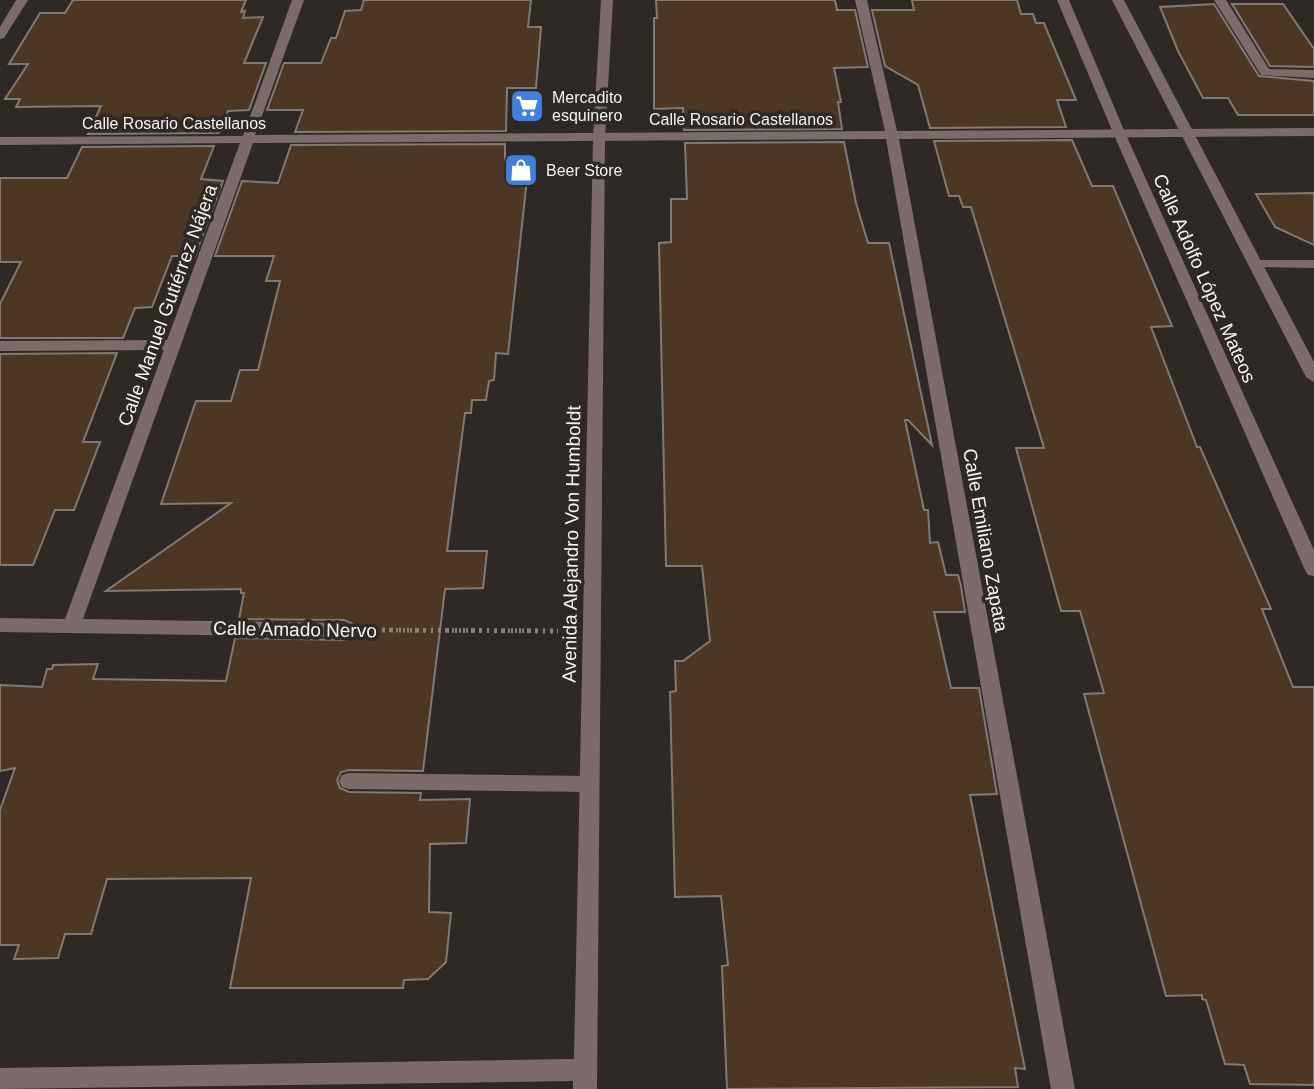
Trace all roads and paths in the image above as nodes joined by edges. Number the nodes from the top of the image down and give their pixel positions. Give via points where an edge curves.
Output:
1 (22, 0) edge
2 (298, 0) edge
3 (607, 0) edge
4 (861, 0) edge
5 (1063, 0) edge
6 (1118, 0) edge
7 (1220, 0) edge
8 (0, 36) edge
9 (1314, 74) edge
10 (1314, 132) edge
11 (1189, 134) junction
12 (1120, 135) junction
13 (892, 136) junction
14 (599, 138) junction
15 (248, 140) junction
16 (0, 141) edge
17 (1255, 264) junction
18 (1314, 264) edge
19 (173, 345) junction
20 (0, 346) edge
21 (1314, 377) edge
22 (1314, 570) edge
23 (72, 624) junction
24 (0, 625) edge
25 (344, 630) joint
26 (591, 631) junction
27 (349, 781) dead end
28 (589, 784) junction
29 (0, 1079) edge
30 (585, 1079) edge
31 (1063, 1089) edge

1 - 8 street
2 - 15 street, Calle Manuel Gutiérrez Nájera
3 - 14 street, Avenida Alejandro Von Humboldt
4 - 13 street, Calle Emiliano Zapata
5 - 12 street, Calle Adolfo López Mateos
6 - 11 street
7 - 9 street via 1265,72
10 - 11 street, Calle Rosario Castellanos
11 - 12 street, Calle Rosario Castellanos
11 - 17 street
12 - 13 street, Calle Rosario Castellanos
12 - 22 street, Calle Adolfo López Mateos
13 - 14 street, Calle Rosario Castellanos
13 - 31 street, Calle Emiliano Zapata
14 - 15 street, Calle Rosario Castellanos
14 - 26 street, Avenida Alejandro Von Humboldt
15 - 16 street, Calle Rosario Castellanos
15 - 19 street, Calle Manuel Gutiérrez Nájera
17 - 18 street
17 - 21 street
19 - 20 street
19 - 23 street, Calle Manuel Gutiérrez Nájera
23 - 24 street, Calle Amado Nervo
23 - 25 street, Calle Amado Nervo
25 - 26 path, Calle Amado Nervo
26 - 28 street, Avenida Alejandro Von Humboldt
27 - 28 street
28 - 30 street, Avenida Alejandro Von Humboldt
29 - 30 street

